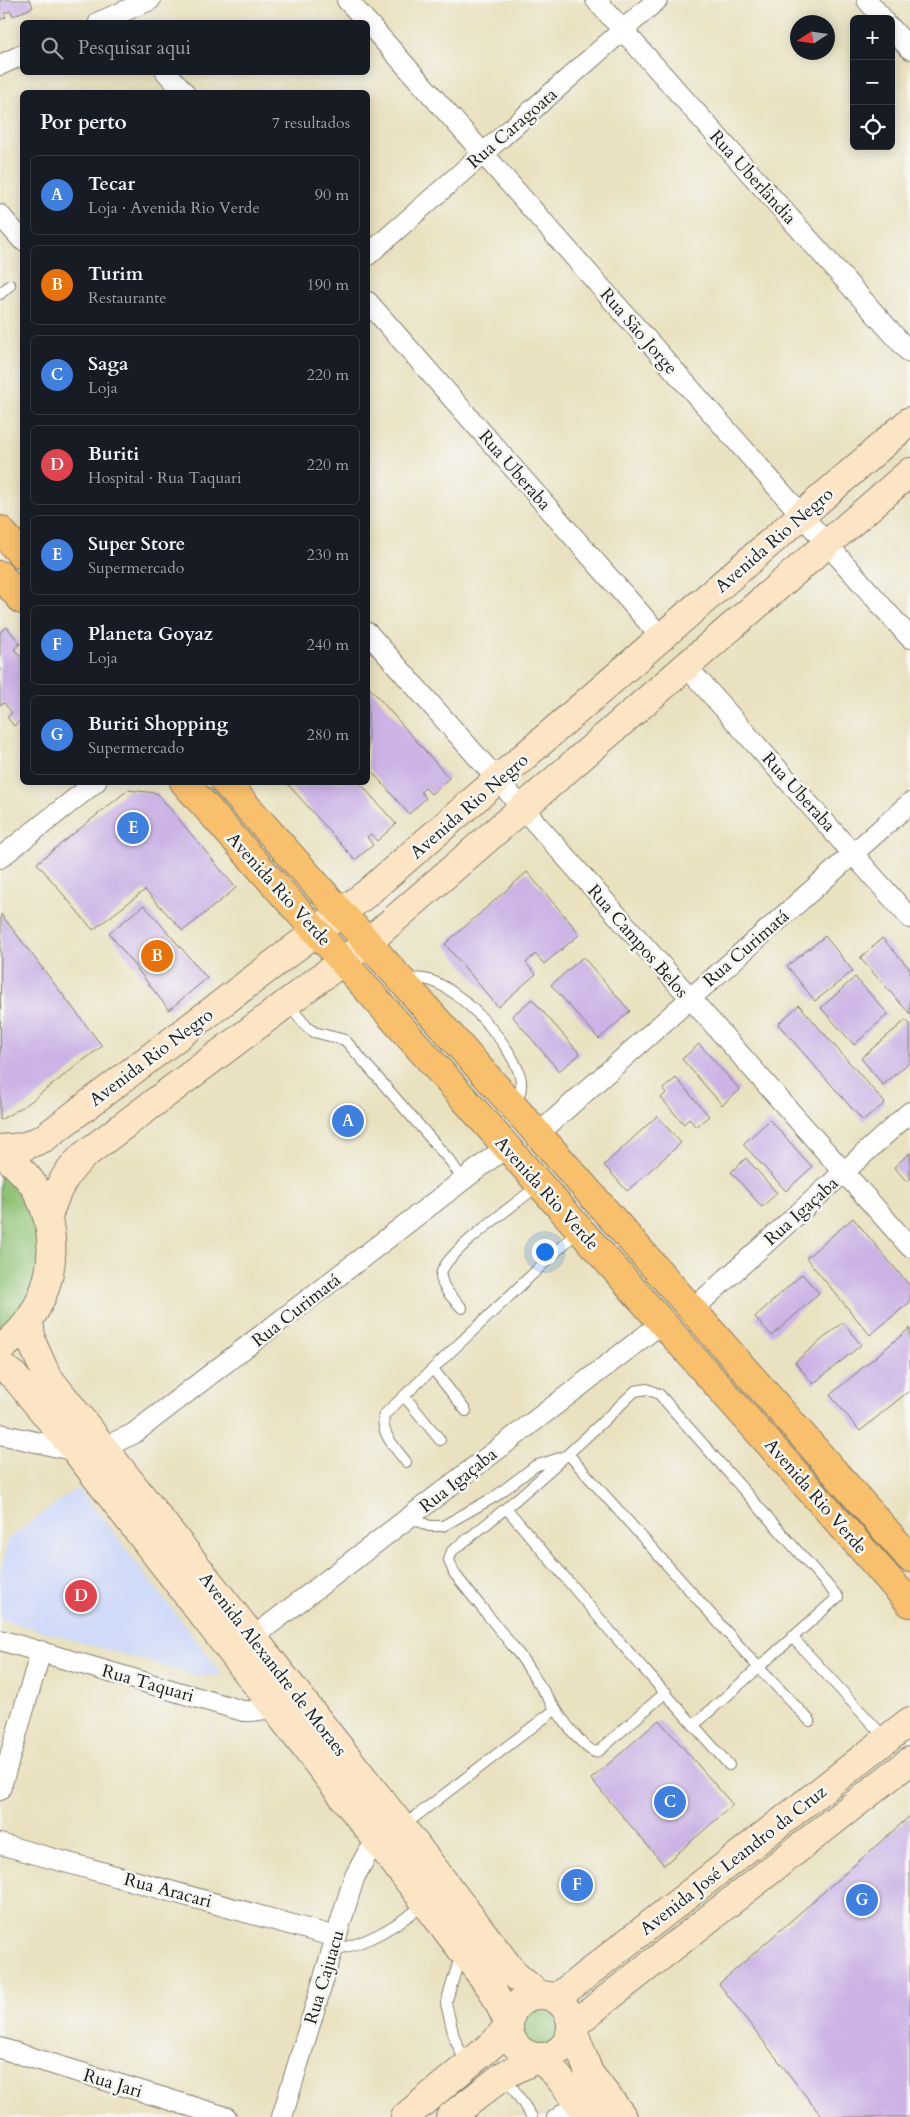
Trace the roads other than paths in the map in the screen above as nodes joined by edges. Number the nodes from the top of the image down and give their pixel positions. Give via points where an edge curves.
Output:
1 (150, 0) edge
2 (347, 0) edge
3 (596, 0) edge
4 (657, 0) edge
5 (867, 0) edge
6 (880, 15) edge
7 (112, 20) edge
8 (364, 20) edge
9 (370, 26) edge
10 (622, 31) junction
11 (895, 32) edge
12 (910, 49) edge
13 (20, 56) edge
14 (0, 65) edge
15 (169, 75) edge
16 (182, 90) edge
17 (483, 154) junction
18 (0, 215) edge
19 (20, 238) edge
20 (370, 253) edge
21 (10, 285) dead end
22 (0, 294) edge
23 (370, 304) edge
24 (910, 353) edge
25 (910, 421) edge
26 (910, 472) edge
27 (802, 516) junction
28 (0, 530) edge
29 (827, 544) junction
30 (20, 554) edge
31 (20, 558) edge
32 (0, 575) edge
33 (20, 598) edge
34 (370, 636) edge
35 (662, 638) junction
36 (910, 638) edge
37 (687, 667) junction
38 (497, 781) junction
39 (92, 785) edge
40 (187, 785) edge
41 (228, 785) edge
42 (910, 803) edge
43 (522, 810) junction
44 (853, 854) junction
45 (0, 858) edge
46 (341, 913) junction
47 (910, 918) edge
48 (316, 931) junction
49 (367, 943) junction
50 (343, 962) junction
51 (400, 980) junction
52 (688, 998) junction
53 (288, 1003) junction
54 (516, 1110) junction
55 (910, 1112) edge
56 (538, 1134) junction
57 (506, 1148) junction
58 (0, 1150) edge
59 (844, 1171) junction
60 (463, 1180) junction
61 (538, 1184) junction
62 (48, 1217) junction
63 (579, 1229) junction
64 (910, 1247) edge
65 (462, 1308) dead end
66 (692, 1310) junction
67 (29, 1321) junction
68 (663, 1322) junction
69 (0, 1349) edge
70 (0, 1366) edge
71 (434, 1369) junction
72 (405, 1396) junction
73 (466, 1411) dead end
74 (0, 1434) edge
75 (440, 1440) dead end
76 (104, 1447) junction
77 (76, 1451) junction
78 (569, 1454) junction
79 (406, 1462) dead end
80 (507, 1509) junction
81 (410, 1517) junction
82 (910, 1558) edge
83 (910, 1603) edge
84 (252, 1638) junction
85 (792, 1638) junction
86 (0, 1640) edge
87 (41, 1652) junction
88 (758, 1668) junction
89 (666, 1692) junction
90 (283, 1699) junction
91 (556, 1709) junction
92 (810, 1721) dead end
93 (910, 1721) edge
94 (694, 1725) junction
95 (886, 1740) junction
96 (910, 1761) edge
97 (729, 1764) dead end
98 (0, 1790) edge
99 (864, 1797) junction
100 (402, 1827) junction
101 (379, 1843) junction
102 (0, 1844) edge
103 (426, 1904) junction
104 (334, 1944) junction
105 (462, 1951) junction
106 (547, 1997) junction
107 (509, 2025) junction
108 (572, 2026) junction
109 (0, 2048) edge
110 (538, 2058) junction
111 (467, 2066) junction
112 (504, 2076) junction
113 (574, 2110) edge
114 (226, 2117) edge
115 (282, 2117) edge
116 (405, 2117) edge
117 (450, 2117) edge
118 (532, 2117) edge
119 (552, 2117) edge
120 (623, 2117) edge

1 - 7 street
2 - 8 street, Rua São Jorge
3 - 10 street, Rua Uberlândia
4 - 10 street, Rua Caragoata
5 - 6 street
9 - 17 street, Rua São Jorge
10 - 17 street, Rua Caragoata
10 - 24 street, Rua Uberlândia
11 - 12 street
13 - 14 street
15 - 16 street
17 - 20 street, Rua Caragoata
17 - 27 street, Rua São Jorge
18 - 19 street
21 - 22 lane
23 - 35 street, Rua Uberaba
25 - 27 main road, Avenida Rio Negro
26 - 29 main road
27 - 29 street, Rua São Jorge
27 - 35 main road, Avenida Rio Negro
28 - 30 main road
29 - 36 street, Rua São Jorge
29 - 37 main road
31 - 32 street
32 - 33 main road
34 - 38 street, Rua Campos Belos
35 - 38 main road, Avenida Rio Negro
37 - 43 main road
37 - 44 street, Rua Uberaba
38 - 43 street, Rua Campos Belos
38 - 46 main road, Avenida Rio Negro
39 - 45 street
40 - 48 main road, Avenida Rio Verde
41 - 46 main road, Avenida Rio Verde
42 - 44 street, Rua Curimatá
43 - 49 main road
43 - 52 street, Rua Campos Belos
44 - 47 street, Rua Uberaba
44 - 52 street, Rua Curimatá
46 - 48 main road, Avenida Rio Negro
46 - 49 main road, Avenida Rio Verde
48 - 50 main road, Avenida Rio Verde
48 - 58 main road, Avenida Rio Negro via 44,1138 23,1147
49 - 50 main road
49 - 51 main road, Avenida Rio Verde
50 - 53 main road
50 - 57 main road, Avenida Rio Verde
51 - 54 main road, Avenida Rio Verde
51 - 54 lane via 425,978 444,986 480,1016 502,1040 516,1064 521,1082
52 - 56 street, Rua Curimatá
52 - 59 street, Rua Campos Belos
53 - 60 lane via 314,1032 346,1040
53 - 62 main road via 83,1156 57,1189
54 - 56 main road, Avenida Rio Verde
55 - 59 street, Rua Igaçaba
56 - 66 main road, Avenida Rio Verde
57 - 60 street, Rua Curimatá
57 - 61 main road, Avenida Rio Verde
58 - 62 main road via 19,1167 36,1190
59 - 64 street, Rua Campos Belos
59 - 66 street, Rua Igaçaba
60 - 76 street, Rua Curimatá via 134,1434
61 - 63 main road, Avenida Rio Verde
61 - 65 lane via 446,1261 441,1276 444,1288
62 - 67 main road via 53,1253 46,1289
63 - 68 main road, Avenida Rio Verde
63 - 71 lane
66 - 82 main road, Avenida Rio Verde
67 - 69 main road
67 - 76 main road, Avenida Alexandre de Moraes via 32,1343 47,1376
68 - 81 street, Rua Igaçaba
68 - 83 main road, Avenida Rio Verde
70 - 77 main road, Avenida Alexandre de Moraes via 14,1376
71 - 72 lane
71 - 73 lane
72 - 75 lane
72 - 79 lane via 384,1415 382,1424
74 - 77 street
76 - 77 street, Rua Curimatá
76 - 84 main road, Avenida Alexandre de Moraes
77 - 90 main road, Avenida Alexandre de Moraes
78 - 80 lane
78 - 81 lane via 535,1466 496,1496 443,1526 429,1526
78 - 85 lane via 635,1391 647,1389 659,1394 838,1597
78 - 88 lane
80 - 89 lane
80 - 91 lane via 452,1551 449,1560 454,1573 520,1655
81 - 84 street, Rua Igaçaba
84 - 90 main road, Avenida Alexandre de Moraes
85 - 88 lane
85 - 95 lane
86 - 87 street, Rua Taquari
87 - 90 street, Rua Taquari via 243,1711 258,1711
87 - 98 street
88 - 92 lane
88 - 94 lane
89 - 91 lane via 596,1752 590,1750
89 - 94 lane
90 - 100 main road, Avenida Alexandre de Moraes
90 - 101 main road, Avenida Alexandre de Moraes
91 - 100 lane
93 - 95 main road, Avenida José Leandro da Cruz
94 - 97 lane
95 - 99 main road via 893,1747 894,1754 861,1781
95 - 106 main road, Avenida José Leandro da Cruz
96 - 99 main road, Avenida José Leandro da Cruz
99 - 108 main road, Avenida José Leandro da Cruz
100 - 106 main road, Avenida Alexandre de Moraes via 515,1975
101 - 103 main road, Avenida Alexandre de Moraes
101 - 104 street, Rua Cajuacu via 367,1854 354,1878
102 - 104 street, Rua Aracari
103 - 104 lane via 370,1941
103 - 105 main road, Avenida Alexandre de Moraes
104 - 115 street, Rua Cajuacu
105 - 107 main road, Avenida Alexandre de Moraes via 492,1989
105 - 111 lane via 446,2003 454,2037
106 - 107 main road via 530,1996 515,2007
106 - 108 main road via 567,2010
107 - 110 main road via 514,2044 528,2056
107 - 111 main road
108 - 110 main road via 565,2046 558,2053
108 - 120 main road via 589,2073
109 - 114 street, Rua Jari
110 - 112 main road
110 - 113 main road via 556,2074
111 - 116 main road
112 - 117 main road
112 - 118 lane
113 - 119 lane

